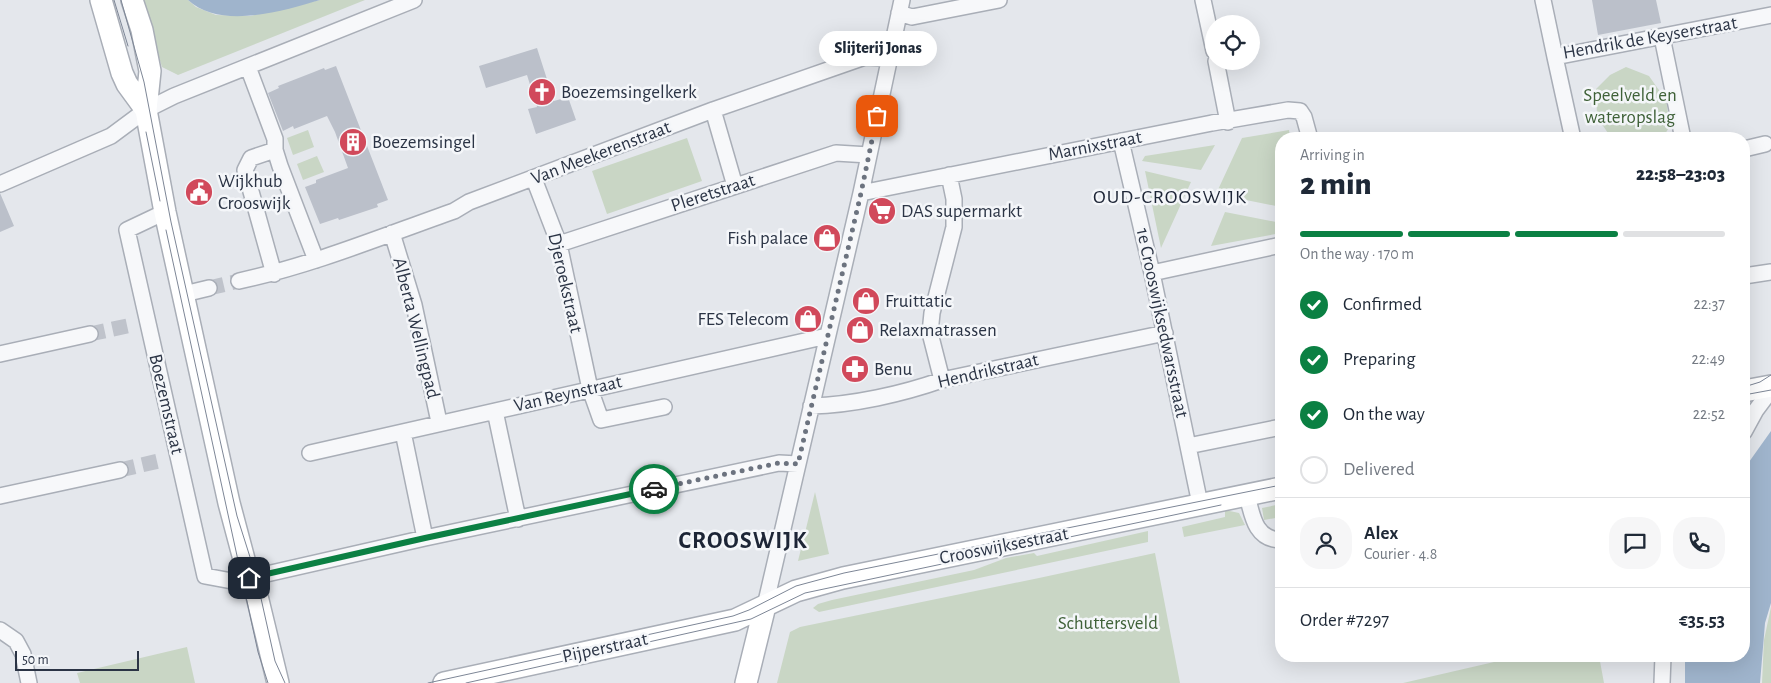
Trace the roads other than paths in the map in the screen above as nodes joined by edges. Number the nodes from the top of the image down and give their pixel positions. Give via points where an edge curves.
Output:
1 (102, 0) edge
2 (132, 0) edge
3 (414, 0) edge
4 (997, 0) edge
5 (1204, 0) edge
6 (1542, 0) edge
7 (900, 6) edge
8 (1207, 15) edge
9 (1771, 15) edge
10 (1662, 37) junction
11 (1555, 57) junction
12 (889, 58) junction
13 (248, 66) junction
14 (1218, 70) edge
15 (146, 110) junction
16 (713, 110) junction
17 (1228, 122) junction
18 (1308, 132) edge
19 (1571, 132) edge
20 (1682, 132) edge
21 (1121, 141) junction
22 (1765, 144) dead end
23 (1750, 148) edge
24 (275, 150) junction
25 (869, 156) junction
26 (949, 175) junction
27 (534, 179) junction
28 (0, 184) edge
29 (736, 186) junction
30 (861, 193) junction
31 (164, 212) junction
32 (392, 233) junction
33 (559, 244) junction
34 (1275, 246) edge
35 (316, 260) junction
36 (1771, 272) edge
37 (1152, 273) junction
38 (274, 274) junction
39 (1750, 275) edge
40 (240, 281) tunnel mouth
41 (209, 288) tunnel mouth
42 (184, 294) junction
43 (1165, 333) junction
44 (90, 334) tunnel mouth
45 (827, 336) junction
46 (0, 354) edge
47 (942, 380) junction
48 (1771, 386) edge
49 (590, 389) junction
50 (1750, 390) edge
51 (1771, 390) edge
52 (1771, 405) edge
53 (811, 406) junction
54 (664, 407) dead end
55 (495, 410) junction
56 (1750, 421) edge
57 (439, 422) junction
58 (1750, 427) edge
59 (1275, 428) edge
60 (403, 432) junction
61 (1188, 446) junction
62 (310, 453) dead end
63 (798, 464) junction
64 (120, 470) tunnel mouth
65 (1275, 489) edge
66 (1247, 495) junction
67 (0, 496) edge
68 (1200, 504) junction
69 (518, 519) junction
70 (425, 538) junction
71 (1275, 538) edge
72 (249, 578) junction
73 (765, 606) junction
74 (0, 630) edge
75 (1663, 662) edge
76 (29, 683) edge
77 (266, 683) edge
78 (278, 683) edge
79 (444, 683) edge
80 (746, 683) edge
81 (1662, 683) edge

1 - 15 street via 122,73
2 - 15 street via 150,71
3 - 13 street
4 - 7 street via 912,17
5 - 8 street
6 - 11 street, Hendrik de Keyserstraat
7 - 12 street
9 - 10 street, Hendrik de Keyserstraat
10 - 11 street, Hendrik de Keyserstraat
10 - 20 street
11 - 19 street
12 - 16 street, Van Meekerenstraat via 865,57
12 - 25 street
13 - 15 street
13 - 24 street via 275,139
14 - 17 street
15 - 28 street via 111,136
15 - 31 street
16 - 27 street, Van Meekerenstraat
16 - 29 street
17 - 18 street, Marnixstraat via 1288,110 1300,111
17 - 21 street, Marnixstraat
21 - 26 street, Marnixstraat
21 - 37 street, 1e Crooswijksedwarsstraat
22 - 23 street
24 - 35 street
24 - 38 street via 251,158 245,170
25 - 29 street, Pleretstraat via 836,153
25 - 30 street
26 - 30 street, Marnixstraat
26 - 47 street via 954,199 954,227 930,333
27 - 32 street, Van Meekerenstraat
27 - 33 street, Djeroekstraat
29 - 33 street, Pleretstraat
30 - 45 street
31 - 42 street
31 - 72 street, Boezemstraat via 127,230 140,323 170,459 205,576 232,581
32 - 35 street, Van Meekerenstraat
32 - 57 street, Alberta Wellingpad via 414,305
33 - 49 street, Djeroekstraat
34 - 37 street
35 - 38 street, Van Meekerenstraat
36 - 39 street
37 - 43 street, 1e Crooswijksedwarsstraat
38 - 40 street, Van Meekerenstraat
41 - 42 street
42 - 72 street via 229,503
43 - 47 street, Hendrikstraat
43 - 61 street, 1e Crooswijksedwarsstraat
44 - 46 street
45 - 49 street, Van Reynstraat
45 - 53 street
47 - 53 street, Hendrikstraat via 838,406
48 - 50 street
49 - 54 street, Djeroekstraat via 601,420
49 - 55 street, Van Reynstraat
51 - 56 street
52 - 58 street
53 - 63 street
55 - 57 street, Van Reynstraat
55 - 69 street
57 - 60 street, Van Reynstraat
59 - 61 street
60 - 62 street, Van Reynstraat
60 - 70 street
61 - 68 street, 1e Crooswijksedwarsstraat
63 - 69 street via 779,463
63 - 73 street
64 - 67 street
65 - 66 street, Crooswijksestraat
66 - 68 street, Crooswijksestraat
66 - 71 street via 1254,523 1264,535
68 - 73 street, Crooswijksestraat via 843,578 796,592
69 - 70 street
70 - 72 street
72 - 77 street via 248,594
72 - 78 street via 256,592
73 - 79 street, Pijperstraat via 735,620
73 - 80 street
74 - 76 street via 16,641 23,654
75 - 81 street

